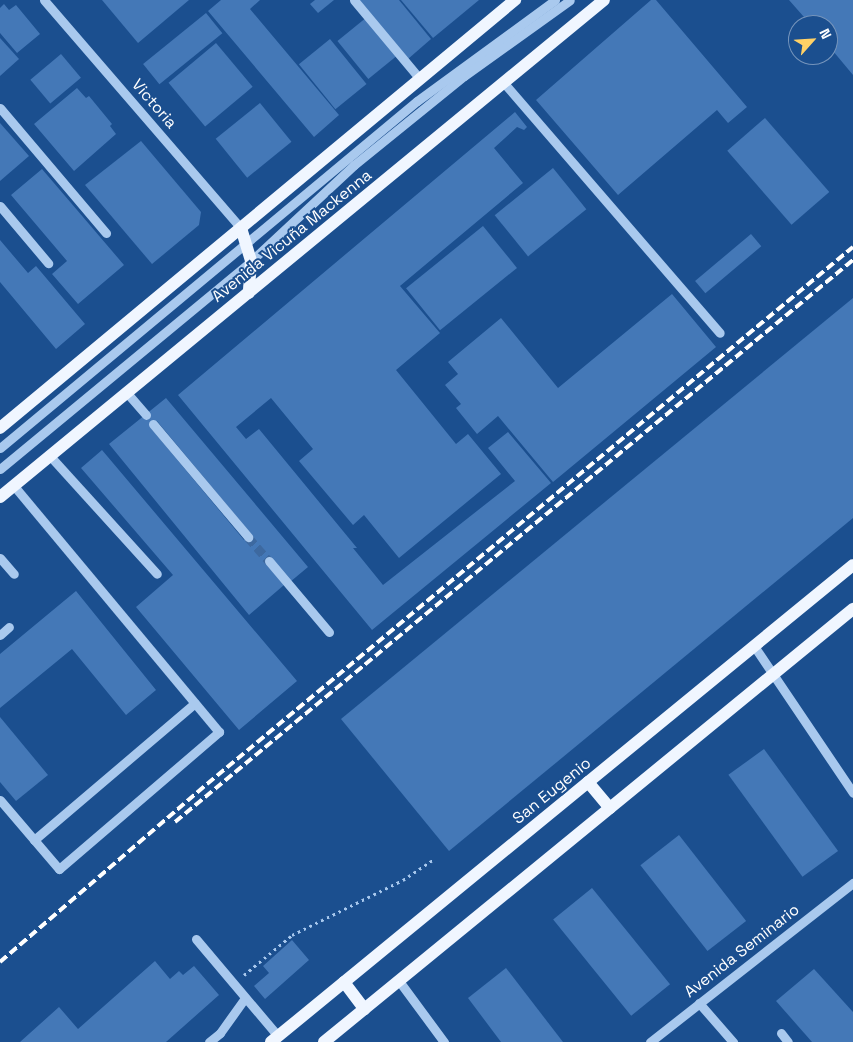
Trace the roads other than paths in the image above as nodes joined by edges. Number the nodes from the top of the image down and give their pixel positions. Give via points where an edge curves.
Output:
1 (44, 0) edge
2 (354, 0) edge
3 (515, 0) edge
4 (555, 0) edge
5 (570, 0) edge
6 (604, 0) edge
7 (420, 79) junction
8 (504, 83) junction
9 (0, 108) edge
10 (0, 206) edge
11 (241, 228) junction
12 (106, 233) dead end
13 (247, 243) junction
14 (251, 262) junction
15 (48, 263) dead end
16 (250, 293) junction
17 (720, 333) dead end
18 (127, 393) junction
19 (146, 415) dead end
20 (153, 424) dead end
21 (0, 428) edge
22 (0, 448) edge
23 (50, 456) junction
24 (0, 469) edge
25 (14, 486) junction
26 (0, 498) edge
27 (248, 536) tunnel mouth
28 (0, 558) edge
29 (269, 561) tunnel mouth
30 (853, 565) edge
31 (14, 574) dead end
32 (157, 574) dead end
33 (853, 609) edge
34 (9, 627) dead end
35 (329, 632) dead end
36 (0, 635) edge
37 (754, 646) junction
38 (773, 674) junction
39 (195, 703) junction
40 (588, 782) junction
41 (853, 794) edge
42 (0, 800) edge
43 (610, 808) junction
44 (34, 840) junction
45 (853, 883) edge
46 (196, 939) dead end
47 (399, 981) junction
48 (344, 982) junction
49 (245, 998) junction
50 (699, 1003) junction
51 (364, 1009) junction
52 (781, 1033) dead end
53 (274, 1039) edge
54 (210, 1042) edge
55 (324, 1042) edge
56 (444, 1042) edge
57 (650, 1042) edge
58 (733, 1042) edge
59 (788, 1042) edge

1 - 11 street, Victoria
2 - 7 street
3 - 7 main road
4 - 13 street via 416,101
5 - 14 street via 464,76 354,165
6 - 8 main road, Avenida Vicuña Mackenna
7 - 11 main road
8 - 16 main road, Avenida Vicuña Mackenna
8 - 17 street
9 - 12 street
10 - 15 street
11 - 13 main road
11 - 21 main road
13 - 14 main road
13 - 22 street
14 - 16 main road
14 - 24 street
16 - 18 main road, Avenida Vicuña Mackenna
18 - 19 street
18 - 23 main road, Avenida Vicuña Mackenna
20 - 27 street
23 - 25 main road, Avenida Vicuña Mackenna
23 - 32 street
25 - 26 main road, Avenida Vicuña Mackenna
25 - 39 street
28 - 31 street
29 - 35 street
30 - 37 main road, San Eugenio
33 - 38 main road
34 - 36 street
37 - 38 street
37 - 40 main road, San Eugenio
38 - 41 street
38 - 43 main road
39 - 44 street
39 - 44 street via 219,732 212,739 58,869
40 - 43 main road
40 - 48 main road, San Eugenio
42 - 44 street
43 - 47 main road
45 - 50 street, Avenida Seminario
46 - 49 street
47 - 51 main road
47 - 56 street
48 - 51 main road
48 - 53 main road, San Eugenio
49 - 53 street
49 - 54 street
50 - 57 street, Avenida Seminario
50 - 58 street
51 - 55 main road
52 - 59 street

